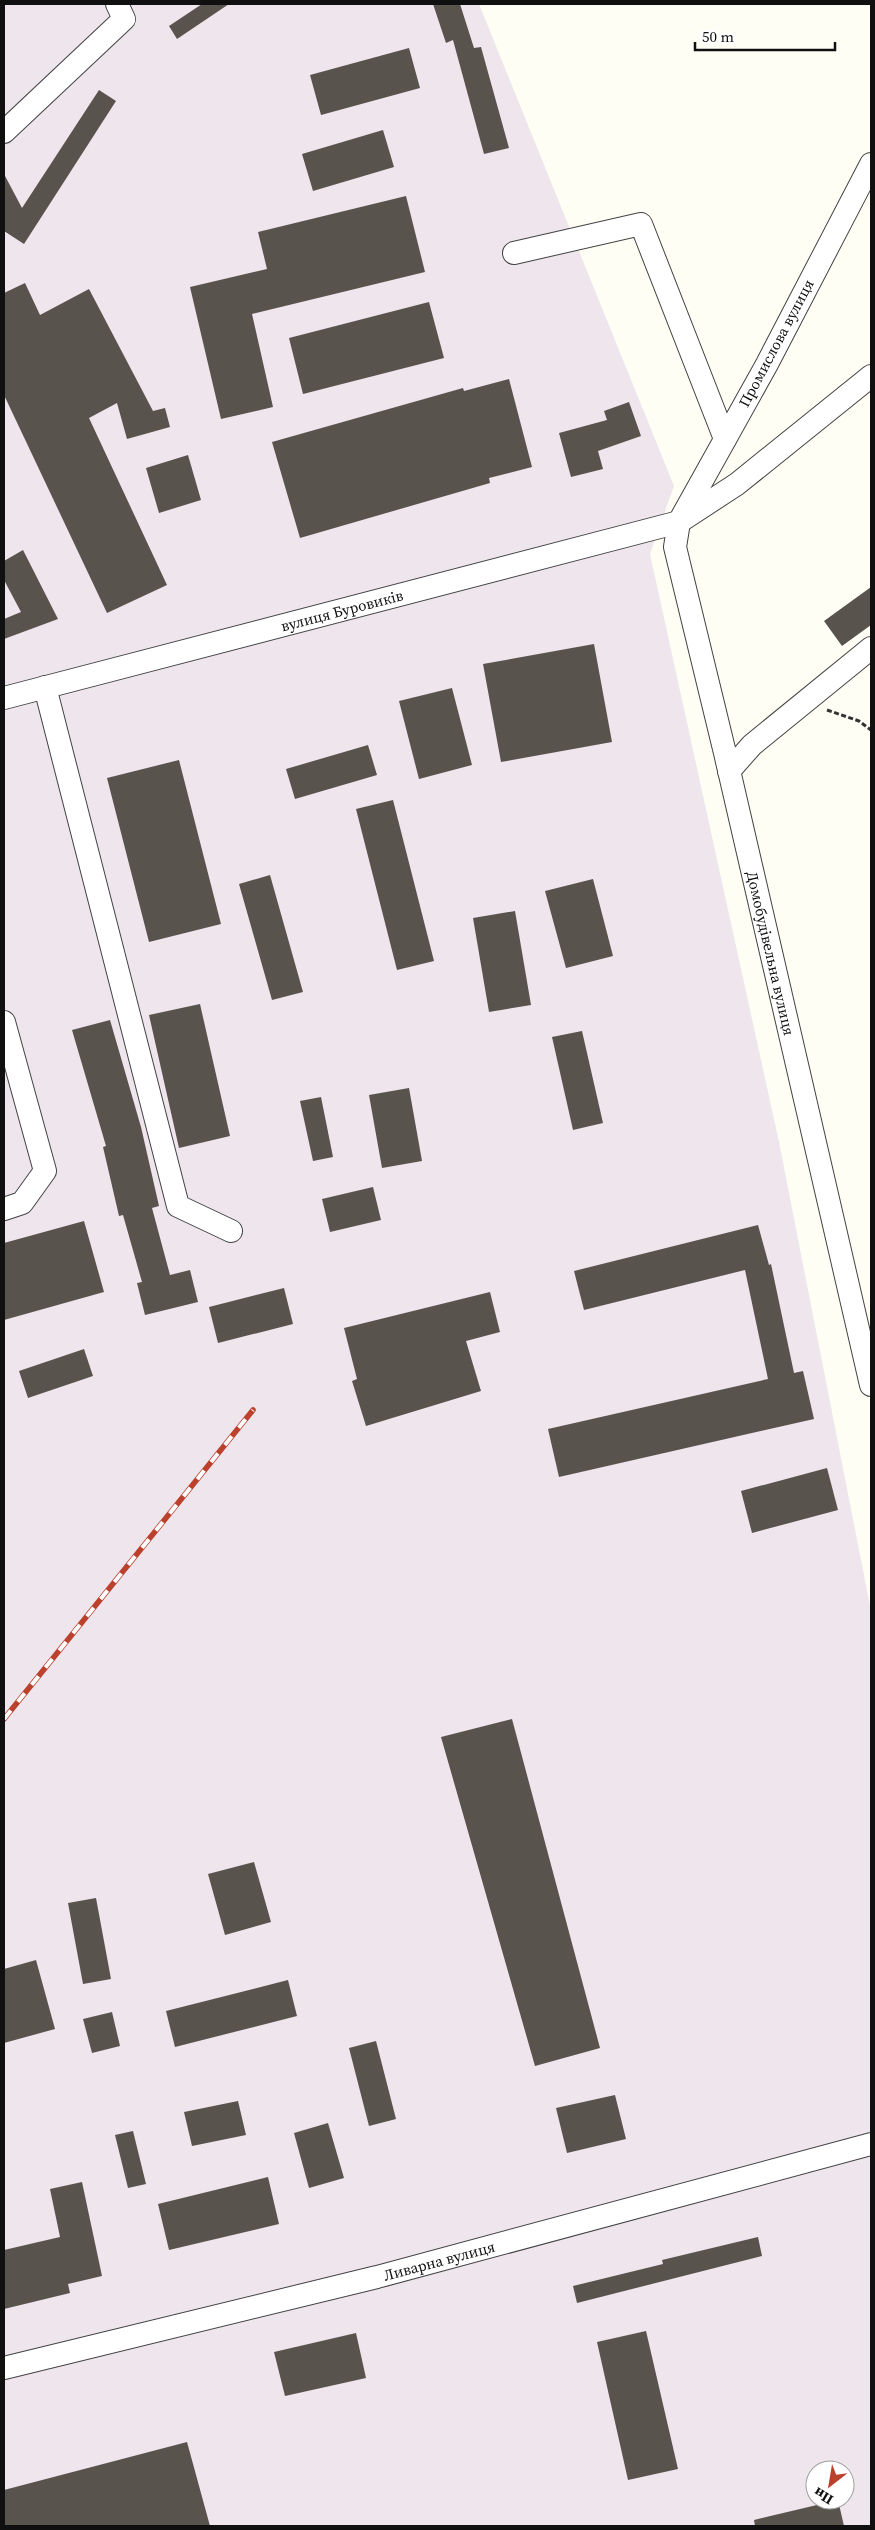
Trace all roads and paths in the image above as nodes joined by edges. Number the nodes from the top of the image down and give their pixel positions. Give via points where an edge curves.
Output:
1 (116, 4) edge
2 (4, 132) edge
3 (871, 164) edge
4 (514, 252) dead end
5 (871, 376) edge
6 (725, 439) junction
7 (679, 522) junction
8 (871, 648) edge
9 (45, 687) junction
10 (4, 698) edge
11 (729, 771) junction
12 (4, 1022) edge
13 (4, 1209) edge
14 (231, 1231) dead end
15 (871, 1386) edge
16 (871, 2144) edge
17 (4, 2368) edge

1 - 2 street via 124,19
3 - 6 street, Промислова вулиця
4 - 6 street via 641,224
5 - 7 street, вулиця Буровиків via 737,484
6 - 7 street, Промислова вулиця
7 - 9 street, вулиця Буровиків
7 - 11 street, Домобудівельна вулиця via 675,547 681,580
8 - 11 street via 752,745
9 - 10 street, вулиця Буровиків
9 - 14 street via 178,1206
11 - 15 street, Домобудівельна вулиця
12 - 13 street via 45,1171 22,1202
16 - 17 street, Ливарна вулиця via 377,2277

